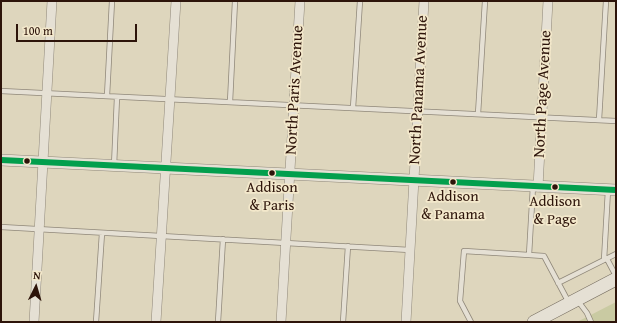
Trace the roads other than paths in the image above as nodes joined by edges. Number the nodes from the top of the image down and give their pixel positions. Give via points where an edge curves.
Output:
1 (52, 1) edge
2 (112, 1) edge
3 (176, 1) edge
4 (235, 1) edge
5 (300, 1) edge
6 (360, 1) edge
7 (424, 1) edge
8 (485, 1) edge
9 (548, 1) edge
10 (606, 1) edge
11 (1, 91) edge
12 (47, 93) junction
13 (107, 96) junction
14 (117, 97) junction
15 (170, 99) junction
16 (230, 102) junction
17 (294, 105) junction
18 (353, 108) junction
19 (418, 111) junction
20 (478, 114) junction
21 (542, 118) junction
22 (599, 120) junction
23 (616, 121) edge
24 (1, 160) edge
25 (43, 162) junction
26 (114, 166) junction
27 (166, 168) junction
28 (290, 174) junction
29 (414, 181) junction
30 (535, 186) junction
31 (612, 190) edge
32 (1, 227) edge
33 (39, 229) junction
34 (102, 232) junction
35 (162, 236) junction
36 (223, 239) junction
37 (286, 243) junction
38 (348, 246) junction
39 (410, 250) junction
40 (616, 254) edge
41 (529, 255) junction
42 (605, 259) junction
43 (616, 276) edge
44 (616, 280) edge
45 (558, 283) junction
46 (573, 302) junction
47 (34, 322) edge
48 (96, 322) edge
49 (156, 322) edge
50 (218, 322) edge
51 (281, 322) edge
52 (343, 322) edge
53 (406, 322) edge
54 (471, 322) edge
55 (534, 322) edge
56 (591, 322) edge

1 - 12 street
2 - 13 lane
3 - 15 street
4 - 16 lane
5 - 17 street, North Paris Avenue
6 - 18 lane
7 - 19 street, North Panama Avenue
8 - 20 lane
9 - 21 street, North Page Avenue
10 - 22 lane
11 - 12 lane
12 - 13 lane
12 - 25 street
13 - 14 lane
14 - 15 lane
14 - 26 lane
15 - 16 lane
15 - 27 street
16 - 17 lane
17 - 18 lane
17 - 28 street, North Paris Avenue
18 - 19 lane
19 - 20 lane
19 - 29 street, North Panama Avenue
20 - 21 lane
21 - 22 lane
21 - 30 street, North Page Avenue
22 - 23 lane
24 - 25 street
25 - 26 street
25 - 33 street
26 - 27 street
27 - 28 street
27 - 35 street
28 - 29 street
28 - 37 street, North Paris Avenue
29 - 30 street
29 - 39 street, North Panama Avenue
30 - 31 street
30 - 41 lane
31 - 42 lane
32 - 33 lane
33 - 34 lane
33 - 47 street
34 - 35 lane
34 - 48 lane
35 - 36 lane
35 - 49 street
36 - 37 lane
36 - 50 lane
37 - 38 lane
37 - 51 street, North Paris Avenue
38 - 39 lane
38 - 52 lane
39 - 53 street, North Panama Avenue
40 - 42 lane
41 - 45 lane via 544,256
41 - 54 lane via 464,251 460,301
42 - 43 lane
42 - 45 lane
44 - 46 main road
45 - 46 lane
46 - 55 main road
46 - 56 lane via 587,313

